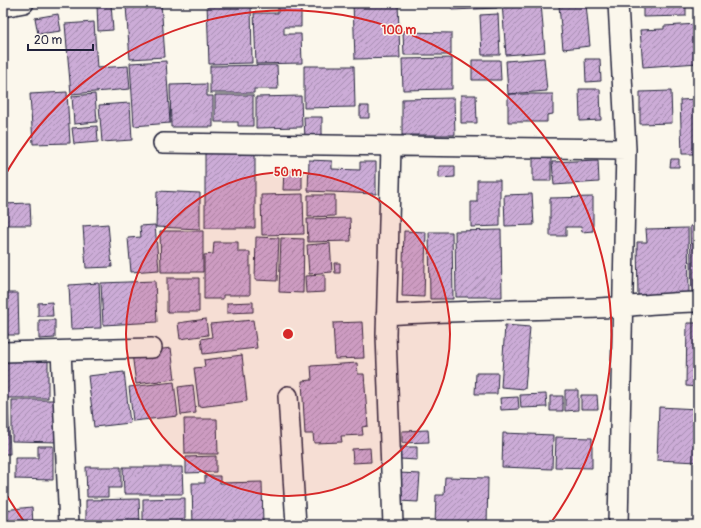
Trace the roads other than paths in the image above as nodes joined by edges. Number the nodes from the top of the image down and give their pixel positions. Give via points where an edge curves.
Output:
1 (24, 3) edge
2 (618, 3) edge
3 (3, 7) edge
4 (163, 143) dead end
5 (391, 147) junction
6 (626, 149) junction
7 (698, 302) edge
8 (622, 307) junction
9 (386, 315) junction
10 (152, 348) dead end
11 (61, 351) junction
12 (3, 352) edge
13 (288, 396) dead end
14 (69, 525) edge
15 (296, 525) edge
16 (393, 525) edge
17 (618, 525) edge

1 - 3 street
2 - 6 street
4 - 5 street
5 - 6 street
5 - 9 street
6 - 8 street
7 - 8 street
8 - 9 street
8 - 17 street
9 - 16 street
10 - 11 street
11 - 12 street
11 - 14 street
13 - 15 street

